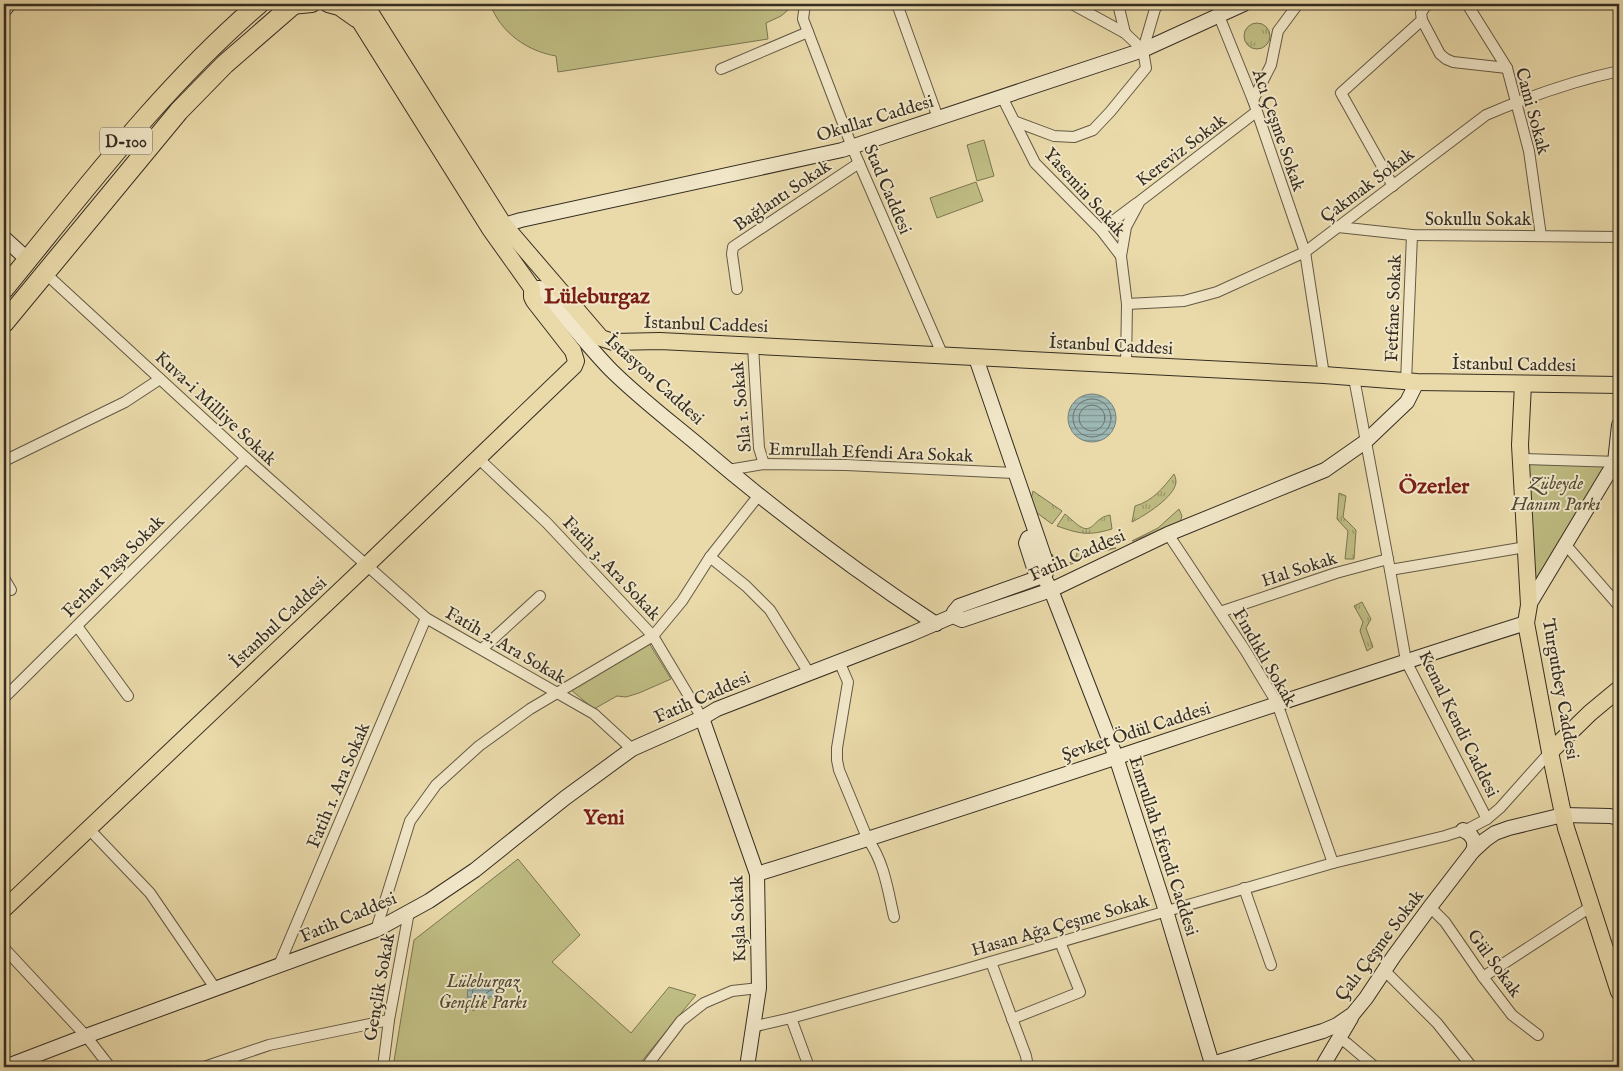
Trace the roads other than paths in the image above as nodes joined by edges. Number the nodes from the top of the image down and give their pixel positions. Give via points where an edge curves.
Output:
1 (9, 4) edge
2 (259, 4) edge
3 (312, 4) edge
4 (328, 4) edge
5 (349, 4) edge
6 (366, 4) edge
7 (805, 4) edge
8 (897, 4) edge
9 (1072, 4) edge
10 (1118, 4) edge
11 (1158, 4) edge
12 (1244, 4) edge
13 (1298, 4) edge
14 (1428, 4) edge
15 (1467, 4) edge
16 (292, 5) edge
17 (4, 10) edge
18 (1219, 16) junction
19 (1422, 20) junction
20 (360, 21) junction
21 (808, 32) junction
22 (1125, 33) junction
23 (1143, 50) junction
24 (1507, 68) junction
25 (720, 69) dead end
26 (1619, 71) edge
27 (1002, 97) junction
28 (1253, 100) junction
29 (1516, 102) junction
30 (1256, 112) junction
31 (938, 118) junction
32 (1014, 121) junction
33 (852, 147) junction
34 (859, 163) junction
35 (1392, 186) junction
36 (1140, 201) junction
37 (497, 227) junction
38 (1338, 227) junction
39 (1101, 230) junction
40 (1412, 235) junction
41 (1542, 236) junction
42 (1619, 237) edge
43 (4, 238) edge
44 (1305, 252) junction
45 (1121, 256) junction
46 (27, 260) junction
47 (45, 273) junction
48 (532, 288) junction
49 (4, 289) edge
50 (737, 289) dead end
51 (1127, 304) junction
52 (4, 323) edge
53 (596, 343) junction
54 (753, 346) junction
55 (943, 356) junction
56 (976, 358) junction
57 (576, 361) junction
58 (1126, 365) junction
59 (1324, 375) junction
60 (1354, 378) junction
61 (160, 379) junction
62 (1412, 382) junction
63 (1523, 384) junction
64 (1619, 385) edge
65 (1619, 425) edge
66 (1365, 442) junction
67 (246, 458) junction
68 (478, 458) junction
69 (1520, 459) junction
70 (4, 461) edge
71 (1617, 462) edge
72 (764, 464) junction
73 (728, 470) junction
74 (1014, 473) junction
75 (758, 495) junction
76 (1168, 534) junction
77 (1565, 544) junction
78 (1526, 547) junction
79 (710, 557) junction
80 (1389, 564) junction
81 (367, 565) junction
82 (1043, 576) junction
83 (4, 578) edge
84 (11, 590) dead end
85 (1051, 590) junction
86 (540, 596) dead end
87 (1529, 605) junction
88 (1619, 606) edge
89 (1220, 612) junction
90 (953, 616) junction
91 (426, 618) junction
92 (936, 624) junction
93 (1526, 624) junction
94 (77, 626) junction
95 (653, 636) junction
96 (482, 649) junction
97 (839, 661) junction
98 (1406, 661) junction
99 (809, 673) junction
100 (1619, 689) edge
101 (558, 693) junction
102 (128, 696) dead end
103 (4, 698) edge
104 (1277, 703) junction
105 (702, 718) junction
106 (632, 749) junction
107 (1550, 752) junction
108 (1116, 757) junction
109 (1563, 815) junction
110 (1619, 818) edge
111 (1487, 819) junction
112 (88, 829) junction
113 (1463, 830) junction
114 (868, 840) junction
115 (1473, 851) junction
116 (1332, 863) junction
117 (757, 874) junction
118 (1244, 888) junction
119 (1592, 906) junction
120 (1430, 907) junction
121 (4, 909) edge
122 (1166, 911) junction
123 (409, 912) junction
124 (894, 917) dead end
125 (376, 930) junction
126 (1060, 942) junction
127 (4, 948) edge
128 (991, 962) junction
129 (279, 965) junction
130 (1271, 965) dead end
131 (1385, 971) junction
132 (1483, 977) junction
133 (215, 988) junction
134 (759, 988) junction
135 (1619, 992) edge
136 (1353, 1014) junction
137 (791, 1018) junction
138 (1012, 1019) junction
139 (389, 1020) junction
140 (752, 1027) junction
141 (1538, 1035) dead end
142 (86, 1036) junction
143 (1338, 1038) junction
144 (1209, 1066) edge
145 (5, 1067) edge
146 (110, 1067) edge
147 (204, 1067) edge
148 (383, 1067) edge
149 (646, 1067) edge
150 (747, 1067) edge
151 (809, 1067) edge
152 (1028, 1067) edge
153 (1322, 1067) edge
154 (1375, 1067) edge
155 (1471, 1067) edge

1 - 17 main road
2 - 46 highway, D-100 via 187,72
3 - 16 main road
4 - 20 main road via 339,7
5 - 20 main road, İstasyon Caddesi
6 - 37 main road, İstasyon Caddesi
7 - 21 street, Stad Caddesi via 803,20
8 - 31 street
9 - 22 street
10 - 22 street
11 - 23 street
12 - 18 main road, Okullar Caddesi
13 - 28 street via 1278,30 1271,65
14 - 19 street via 1421,14
15 - 24 street, Cami Sokak
16 - 47 highway, D-100 via 225,64 179,111
18 - 23 main road, Okullar Caddesi
18 - 28 street, Acı Çeşme Sokak
19 - 24 street via 1446,59
19 - 35 street via 1341,93
20 - 37 main road, İstasyon Caddesi
21 - 25 street
21 - 33 street, Stad Caddesi
22 - 23 street
23 - 27 main road, Okullar Caddesi
23 - 32 street via 1146,68 1092,130 1074,137 1054,136
24 - 29 street, Cami Sokak
26 - 29 street, Çakmak Sokak
27 - 31 main road, Okullar Caddesi
27 - 32 street, Yasemin Sokak
28 - 30 street, Acı Çeşme Sokak
29 - 35 street, Çakmak Sokak via 1486,115
29 - 41 street, Cami Sokak via 1529,151
30 - 36 street, Kereviz Sokak
30 - 44 street, Acı Çeşme Sokak
31 - 33 main road, Okullar Caddesi
32 - 39 street, Yasemin Sokak via 1035,163
33 - 34 street, Stad Caddesi
33 - 37 main road, Okullar Caddesi
34 - 50 street, Bağlantı Sokak via 733,247
34 - 55 street, Stad Caddesi
35 - 38 street, Çakmak Sokak
36 - 39 street
36 - 45 street, Kereviz Sokak via 1126,227
37 - 48 main road, İstasyon Caddesi
37 - 53 main road
38 - 40 street, Sokullu Sokak
38 - 44 street, Çakmak Sokak
39 - 45 street, Yasemin Sokak
40 - 41 street, Sokullu Sokak
40 - 62 street, Fetfane Sokak
41 - 42 street, Sokullu Sokak
43 - 46 main road
44 - 51 street, Çakmak Sokak via 1216,292 1184,301
44 - 59 street, Acı Çeşme Sokak
45 - 51 street, Kereviz Sokak
46 - 49 highway, D-100
47 - 52 highway, D-100
47 - 61 street, Kuva-i Milliye Sokak
48 - 53 main road, İstasyon Caddesi via 538,287 543,291
48 - 57 main road via 534,301 573,351
51 - 58 street, Kereviz Sokak
53 - 54 main road, İstanbul Caddesi via 660,341
53 - 57 street, İstanbul Caddesi
53 - 73 main road, İstasyon Caddesi via 623,381
54 - 55 main road, İstanbul Caddesi
54 - 72 street, Sıla 1. Sokak via 759,448
55 - 56 main road, İstanbul Caddesi
56 - 58 main road, İstanbul Caddesi
56 - 74 main road, Emrullah Efendi Caddesi
57 - 68 main road, İstanbul Caddesi
58 - 59 main road, İstanbul Caddesi
59 - 60 main road, İstanbul Caddesi
60 - 62 main road, İstanbul Caddesi
60 - 66 street, Kemal Kendi Caddesi
61 - 67 street, Kuva-i Milliye Sokak
61 - 70 street via 125,402
62 - 63 main road, İstanbul Caddesi
62 - 66 main road, Fatih Caddesi via 1406,402
63 - 64 main road, İstanbul Caddesi
63 - 69 main road, Turgutbey Caddesi
65 - 71 main road
66 - 76 main road, Fatih Caddesi via 1325,470
66 - 80 street, Kemal Kendi Caddesi
67 - 81 street, Kuva-i Milliye Sokak
67 - 94 street, Ferhat Paşa Sokak
68 - 81 main road, İstanbul Caddesi
68 - 95 street, Fatih 3. Ara Sokak via 547,523
69 - 71 street
69 - 78 main road, Turgutbey Caddesi
71 - 77 main road
72 - 73 street, Emrullah Efendi Ara Sokak
72 - 74 street, Emrullah Efendi Ara Sokak
73 - 75 main road, İstasyon Caddesi
74 - 82 main road, Emrullah Efendi Caddesi via 1047,565
75 - 79 street
75 - 92 main road, İstasyon Caddesi
76 - 85 main road, Fatih Caddesi
76 - 89 street, Fındıklı Sokak
77 - 87 main road
77 - 88 street
78 - 80 street, Hal Sokak
78 - 87 main road, Turgutbey Caddesi
79 - 95 street via 682,601
79 - 99 street via 770,610
80 - 89 street, Hal Sokak via 1336,573
80 - 98 street, Kemal Kendi Caddesi
81 - 91 street, Fatih 2. Ara Sokak
81 - 112 main road, İstanbul Caddesi
82 - 85 main road, Emrullah Efendi Caddesi
82 - 90 main road via 959,606
83 - 84 street
85 - 90 main road, Fatih Caddesi via 962,620
85 - 108 main road, Emrullah Efendi Caddesi
86 - 96 street
87 - 93 main road, Turgutbey Caddesi
89 - 104 street, Fındıklı Sokak
90 - 92 main road, Fatih Caddesi
91 - 96 street, Fatih 2. Ara Sokak
91 - 129 street, Fatih 1. Ara Sokak
92 - 97 main road, Fatih Caddesi
93 - 98 main road, Şevket Ödül Caddesi
93 - 107 main road, Turgutbey Caddesi
94 - 102 street
94 - 103 street, Ferhat Paşa Sokak
95 - 101 street
95 - 105 street, Fatih 3. Ara Sokak
96 - 101 street, Fatih 2. Ara Sokak
97 - 99 main road, Fatih Caddesi
97 - 114 street via 848,682 837,760
98 - 104 main road, Şevket Ödül Caddesi
98 - 111 street, Kemal Kendi Caddesi
99 - 105 main road, Fatih Caddesi
100 - 107 main road
101 - 106 street, Fatih 2. Ara Sokak via 594,714
101 - 125 street via 479,746 436,785 410,821
104 - 108 main road, Şevket Ödül Caddesi
104 - 116 street, Fındıklı Sokak
105 - 106 main road, Fatih Caddesi
105 - 117 main road, Kışla Sokak
106 - 123 main road, Fatih Caddesi via 475,870
107 - 109 main road, Turgutbey Caddesi
107 - 111 street, Hasan Ağa Çeşme Sokak
108 - 114 main road, Şevket Ödül Caddesi
108 - 122 main road, Emrullah Efendi Caddesi
109 - 110 main road, Çalı Çeşme Sokak
109 - 115 main road, Çalı Çeşme Sokak via 1495,833
109 - 119 main road, Turgutbey Caddesi
111 - 113 street, Hasan Ağa Çeşme Sokak
112 - 121 main road, İstanbul Caddesi
112 - 133 street via 150,893
113 - 115 main road via 1472,836
113 - 116 street, Hasan Ağa Çeşme Sokak
114 - 117 main road, Şevket Ödül Caddesi
114 - 124 street via 881,862
115 - 120 main road, Çalı Çeşme Sokak
116 - 118 street, Hasan Ağa Çeşme Sokak
117 - 134 main road, Kışla Sokak
118 - 122 street, Hasan Ağa Çeşme Sokak
118 - 130 street
119 - 132 street
119 - 135 main road, Turgutbey Caddesi
120 - 131 main road, Çalı Çeşme Sokak
120 - 132 street, Gül Sokak via 1445,922
122 - 126 street, Hasan Ağa Çeşme Sokak
122 - 144 main road, Emrullah Efendi Caddesi
123 - 125 main road, Fatih Caddesi
123 - 139 street, Gençlik Sokak
125 - 129 main road, Fatih Caddesi
126 - 128 street, Hasan Ağa Çeşme Sokak
126 - 138 street via 1080,992
127 - 142 street
128 - 137 street, Hasan Ağa Çeşme Sokak
128 - 138 street
129 - 133 main road, Fatih Caddesi
131 - 136 main road, Çalı Çeşme Sokak
131 - 155 street via 1437,1023
132 - 141 street, Gül Sokak via 1512,1015
133 - 142 main road, Fatih Caddesi
134 - 140 main road, Kışla Sokak
134 - 149 street via 732,991 704,1003 681,1021
136 - 143 main road
136 - 144 main road, Çalı Çeşme Sokak via 1337,1025
137 - 140 street, Hasan Ağa Çeşme Sokak
137 - 151 street
138 - 152 street
139 - 147 street via 269,1044
139 - 148 street, Gençlik Sokak
140 - 150 main road, Kışla Sokak
142 - 145 main road, Fatih Caddesi
142 - 146 street
143 - 153 main road
143 - 154 street

